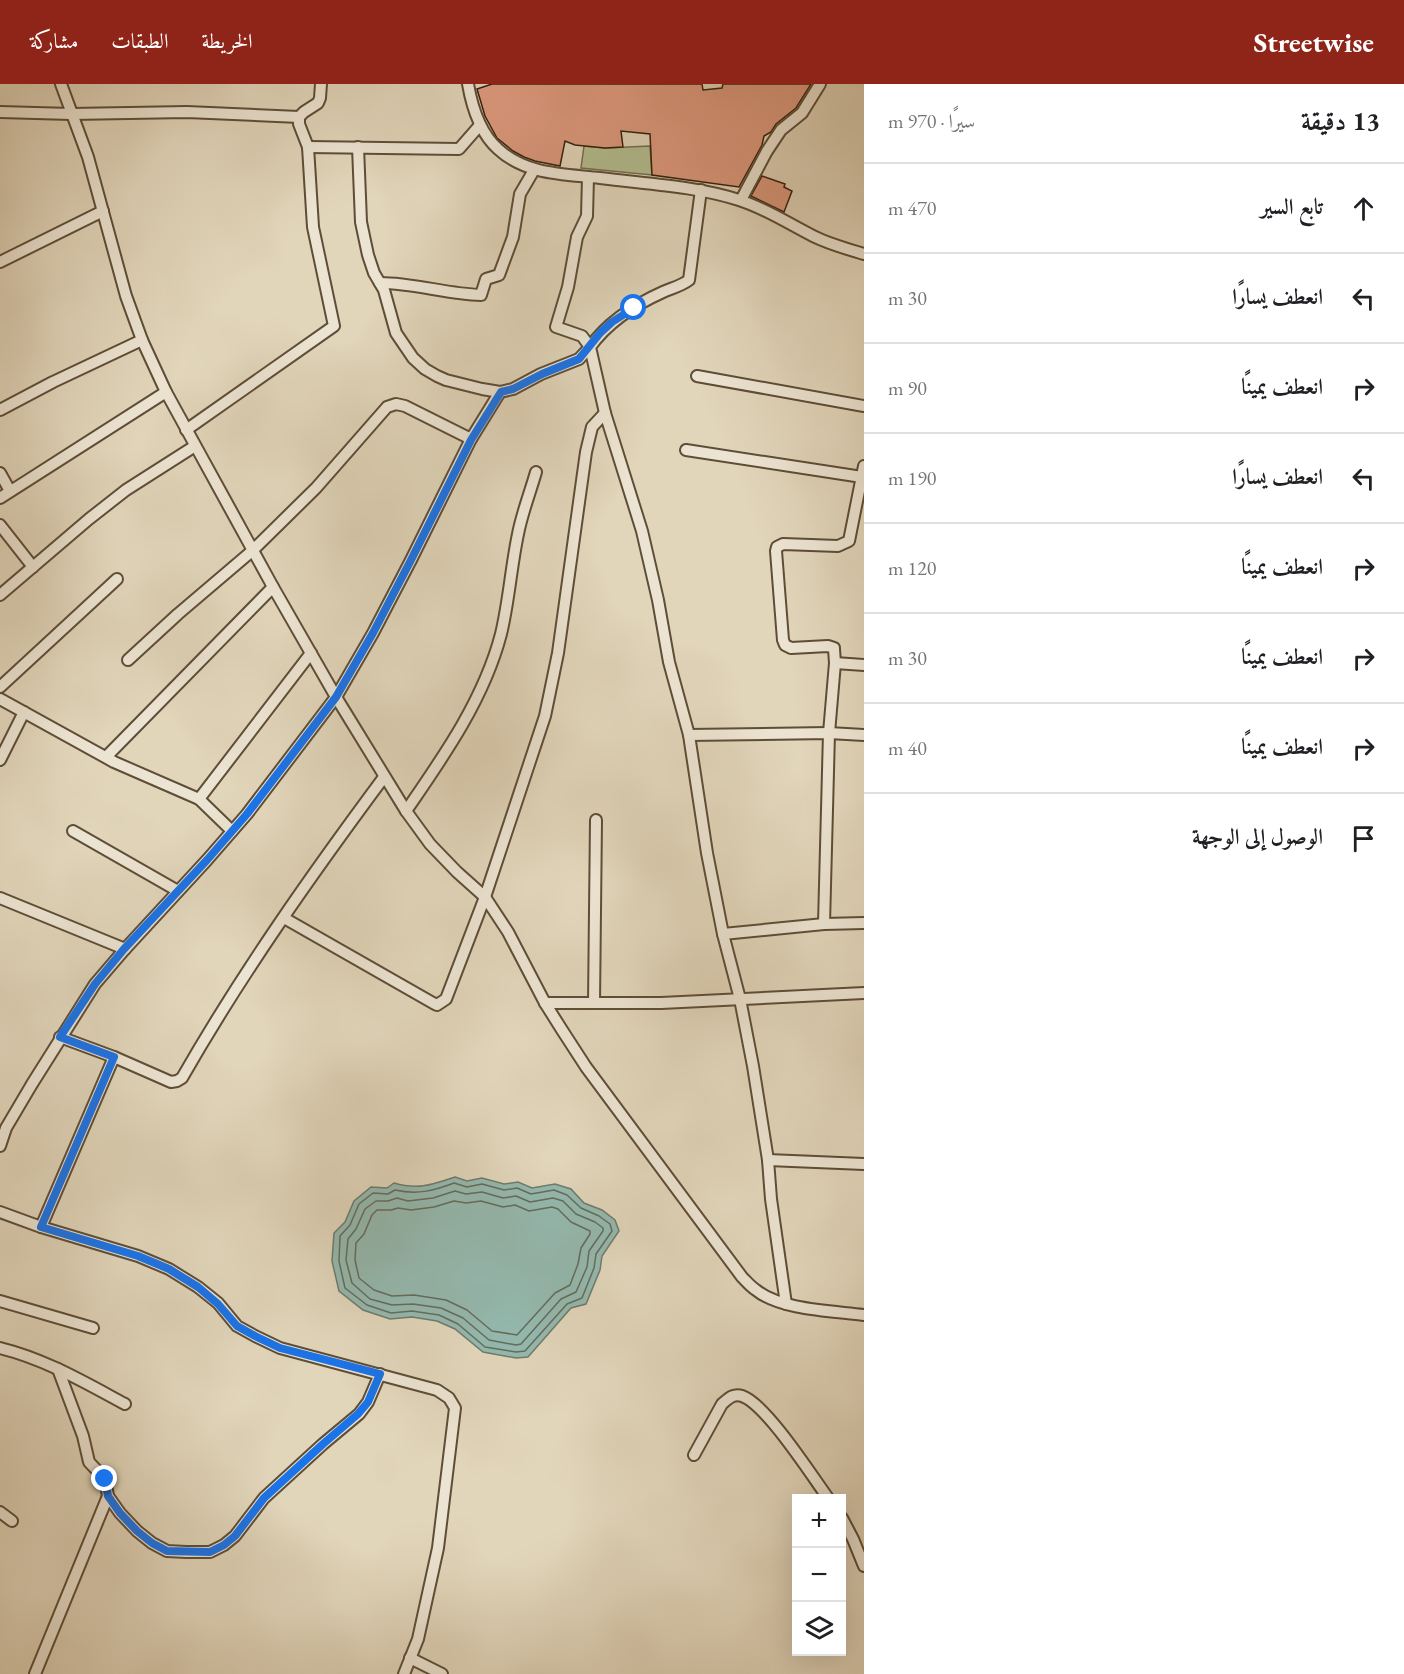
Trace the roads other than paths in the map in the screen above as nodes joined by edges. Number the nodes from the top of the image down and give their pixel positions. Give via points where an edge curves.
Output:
1 (61, 84) edge
2 (321, 84) edge
3 (468, 84) edge
4 (820, 84) edge
5 (0, 112) edge
6 (71, 114) junction
7 (299, 117) junction
8 (480, 125) junction
9 (308, 147) junction
10 (358, 147) junction
11 (534, 170) junction
12 (588, 177) junction
13 (701, 190) junction
14 (741, 200) junction
15 (103, 211) junction
16 (864, 254) edge
17 (0, 262) edge
18 (380, 283) junction
19 (142, 340) junction
20 (590, 347) junction
21 (697, 376) dead end
22 (166, 392) junction
23 (501, 392) junction
24 (864, 405) edge
25 (0, 410) edge
26 (605, 413) junction
27 (186, 430) junction
28 (471, 440) junction
29 (195, 446) junction
30 (686, 450) dead end
31 (864, 466) edge
32 (536, 472) dead end
33 (0, 473) edge
34 (862, 477) junction
35 (10, 491) junction
36 (0, 498) edge
37 (0, 525) edge
38 (252, 551) junction
39 (33, 567) junction
40 (117, 579) dead end
41 (273, 587) junction
42 (0, 595) edge
43 (311, 653) junction
44 (128, 660) dead end
45 (835, 663) junction
46 (864, 665) edge
47 (0, 687) edge
48 (336, 697) junction
49 (0, 699) edge
50 (24, 712) junction
51 (829, 733) junction
52 (689, 735) junction
53 (864, 735) edge
54 (107, 756) junction
55 (0, 760) edge
56 (384, 777) junction
57 (199, 799) junction
58 (406, 811) junction
59 (596, 820) dead end
60 (73, 831) dead end
61 (232, 831) junction
62 (178, 891) junction
63 (485, 897) junction
64 (0, 898) edge
65 (284, 918) junction
66 (864, 923) edge
67 (824, 924) junction
68 (723, 934) junction
69 (124, 949) junction
70 (864, 993) edge
71 (740, 999) junction
72 (545, 1003) junction
73 (594, 1003) junction
74 (60, 1037) junction
75 (114, 1057) junction
76 (3, 1127) edge
77 (0, 1146) edge
78 (768, 1160) junction
79 (864, 1164) edge
80 (0, 1212) edge
81 (41, 1227) junction
82 (0, 1301) edge
83 (786, 1304) junction
84 (864, 1315) edge
85 (93, 1328) dead end
86 (0, 1348) edge
87 (58, 1369) junction
88 (380, 1374) junction
89 (124, 1404) dead end
90 (694, 1455) dead end
91 (825, 1494) edge
92 (108, 1496) junction
93 (0, 1512) edge
94 (12, 1521) dead end
95 (846, 1526) edge
96 (864, 1566) edge
97 (410, 1658) junction
98 (35, 1674) edge
99 (404, 1674) edge
100 (442, 1674) edge

1 - 6 street
2 - 7 street via 318,103
3 - 8 street
4 - 14 street via 802,113 782,130 767,151
5 - 6 street
6 - 7 street via 187,112
6 - 15 street
7 - 9 street
8 - 10 street via 459,149
8 - 11 street via 497,148
9 - 10 street
9 - 27 street via 313,227 334,326
10 - 18 street via 362,222 368,255
11 - 12 street
11 - 18 street via 520,194 513,237 499,275 486,279 481,294
12 - 13 street
12 - 20 street via 587,216 577,237 556,327 582,336
13 - 14 street
13 - 20 street via 689,280 612,322
14 - 16 street via 822,240
15 - 17 street
15 - 19 street
18 - 23 street via 396,333 413,358 437,376
19 - 22 street
19 - 25 street
20 - 23 street via 579,359
20 - 26 street
21 - 24 street
22 - 27 street
22 - 35 street
23 - 28 street
26 - 52 street via 642,531 669,662
26 - 63 street via 592,427 586,452 558,653 545,716
27 - 29 street
28 - 38 street via 405,406 387,407 316,488
28 - 48 street
29 - 38 street
29 - 39 street via 126,490
30 - 34 street
31 - 34 street
32 - 58 street via 518,531 507,607 488,675
33 - 35 street
34 - 45 street via 849,541 838,546 783,544 776,551 784,643 787,647 834,648
35 - 36 street
37 - 39 street
38 - 41 street
38 - 44 street
39 - 42 street
40 - 47 street
41 - 43 street
41 - 54 street
43 - 48 street
43 - 57 street
45 - 46 street
45 - 51 street
48 - 56 street
48 - 61 street
49 - 50 street
50 - 54 street
50 - 55 street
51 - 52 street
51 - 53 street
51 - 67 street
52 - 68 street
54 - 57 street
56 - 58 street
56 - 65 street
57 - 61 street
58 - 63 street via 430,844
59 - 73 street
60 - 62 street
61 - 62 street
62 - 69 street
63 - 65 street via 448,995 437,1005
63 - 72 street
64 - 69 street
65 - 75 street via 216,1018 182,1078 171,1082
66 - 67 street
67 - 68 street
68 - 71 street
69 - 74 street
70 - 71 street
71 - 73 street
71 - 78 street
72 - 73 street
72 - 83 street via 586,1067 742,1277 756,1291
74 - 75 street
74 - 76 street
75 - 81 street
76 - 77 street
78 - 79 street
78 - 83 street
80 - 81 street
81 - 88 street via 169,1269 212,1298 237,1326 280,1348
82 - 85 street
83 - 84 street
86 - 87 street
87 - 89 street
87 - 92 street via 89,1462 105,1479
88 - 92 street via 358,1414 264,1498 235,1536 210,1552 167,1551 152,1543
88 - 97 street via 436,1390 449,1398 455,1408 438,1548 418,1639
90 - 91 street via 722,1404 741,1395 776,1425
92 - 98 street
93 - 94 street
95 - 96 street
97 - 99 street
97 - 100 street

